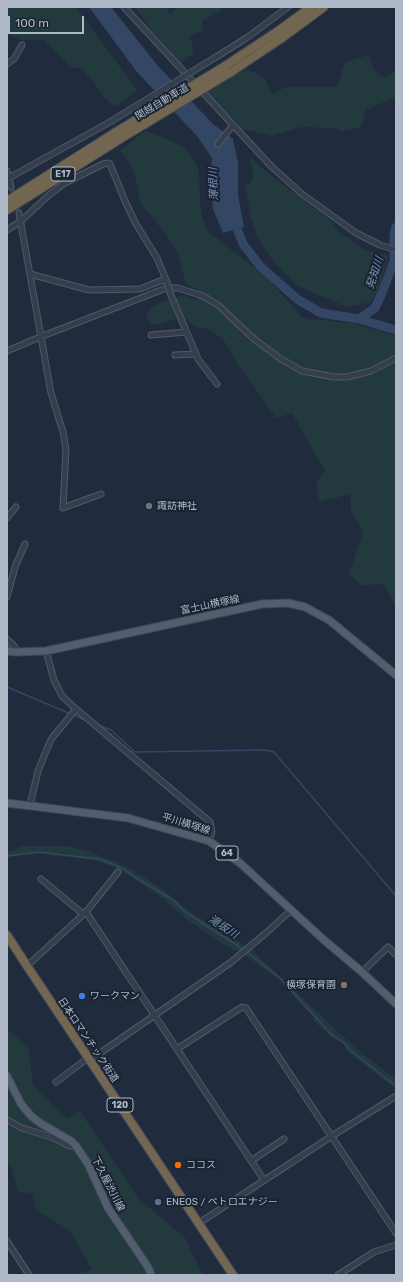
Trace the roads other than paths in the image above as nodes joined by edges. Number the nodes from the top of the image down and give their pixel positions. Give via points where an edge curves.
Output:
1 (124, 7) edge
2 (288, 7) edge
3 (311, 7) edge
4 (324, 7) edge
5 (22, 45) dead end
6 (7, 64) edge
7 (228, 69) junction
8 (233, 125) junction
9 (118, 135) junction
10 (218, 144) dead end
11 (7, 171) edge
12 (8, 178) edge
13 (11, 187) dead end
14 (7, 201) edge
15 (7, 211) edge
16 (19, 213) tunnel mouth
17 (21, 221) junction
18 (7, 230) edge
19 (396, 250) edge
20 (30, 274) junction
21 (166, 281) junction
22 (186, 332) junction
23 (151, 335) dead end
24 (40, 337) junction
25 (7, 352) edge
26 (196, 354) junction
27 (175, 356) dead end
28 (396, 358) edge
29 (217, 384) dead end
30 (101, 494) dead end
31 (16, 507) dead end
32 (7, 518) edge
33 (26, 544) dead end
34 (7, 597) edge
35 (7, 639) edge
36 (7, 651) edge
37 (46, 651) junction
38 (16, 652) junction
39 (396, 675) edge
40 (76, 709) junction
41 (7, 803) edge
42 (30, 805) junction
43 (209, 841) junction
44 (118, 872) dead end
45 (41, 879) dead end
46 (291, 910) junction
47 (84, 913) junction
48 (7, 935) edge
49 (396, 953) edge
50 (27, 966) junction
51 (362, 972) junction
52 (396, 1004) edge
53 (155, 1016) junction
54 (177, 1049) junction
55 (89, 1060) junction
56 (7, 1076) edge
57 (56, 1082) dead end
58 (396, 1096) edge
59 (7, 1120) edge
60 (332, 1136) junction
61 (284, 1139) dead end
62 (76, 1146) junction
63 (251, 1161) junction
64 (264, 1180) junction
65 (199, 1223) junction
66 (396, 1233) edge
67 (7, 1241) edge
68 (396, 1244) edge
69 (29, 1275) edge
70 (151, 1275) edge
71 (233, 1275) edge
72 (338, 1275) edge

1 - 8 street
2 - 12 street, bridge via 216,57 110,122
3 - 7 highway, 関越自動車道 / E17
4 - 7 highway, 関越自動車道 / E17 via 282,38
5 - 6 street via 14,59
7 - 9 highway, 関越自動車道 / E17, bridge
8 - 10 street
8 - 19 street via 271,166 302,194 356,233
9 - 14 highway, 関越自動車道 / E17
9 - 15 highway, 関越自動車道 / E17
11 - 12 street
12 - 13 street
16 - 17 street
17 - 18 street
17 - 20 street
17 - 21 street via 65,183 108,163 136,224 157,258
20 - 21 street via 89,290 140,289
20 - 24 street
21 - 22 street, bridge
22 - 23 street
22 - 26 street
24 - 25 street
24 - 28 street via 164,289 178,288 203,296 218,305 259,343 302,371 347,377 366,373
24 - 30 street via 50,393 66,449 63,508
26 - 27 street
26 - 29 street
31 - 32 street
33 - 34 street via 15,567
35 - 38 street via 15,647
36 - 38 main road, 富士山横塚線
37 - 38 main road, 富士山横塚線
37 - 39 main road, 富士山横塚線 via 262,604 288,603 306,607 329,620
37 - 40 street via 56,686 62,696
40 - 42 street via 49,744 38,771
40 - 43 street via 210,822 212,832
41 - 42 main road, 平川横塚線 / 64
42 - 43 main road, 平川横塚線 / 64 via 128,818
43 - 46 main road, 平川横塚線 / 64 via 240,863
44 - 47 street
45 - 47 street
46 - 51 main road, 平川横塚線 / 64
46 - 53 street via 242,954
47 - 50 street
47 - 53 street
48 - 50 highway, 日本ロマンチック街道 / 120
49 - 51 street via 388,947
50 - 55 highway, 日本ロマンチック街道 / 120
51 - 52 main road, 平川横塚線 / 64
53 - 54 street
53 - 55 street
54 - 60 street via 244,1006
54 - 63 street
55 - 57 street
55 - 65 highway, 日本ロマンチック街道 / 120
56 - 62 main road, 下久屋渋川線 via 21,1104 31,1116
58 - 60 street
59 - 62 street via 22,1128
60 - 64 street
60 - 66 street
61 - 63 street
62 - 70 main road, 下久屋渋川線 via 88,1164 108,1208
63 - 64 street
64 - 65 street
65 - 71 highway, 日本ロマンチック街道 / 120
67 - 69 street
68 - 72 street via 374,1252

